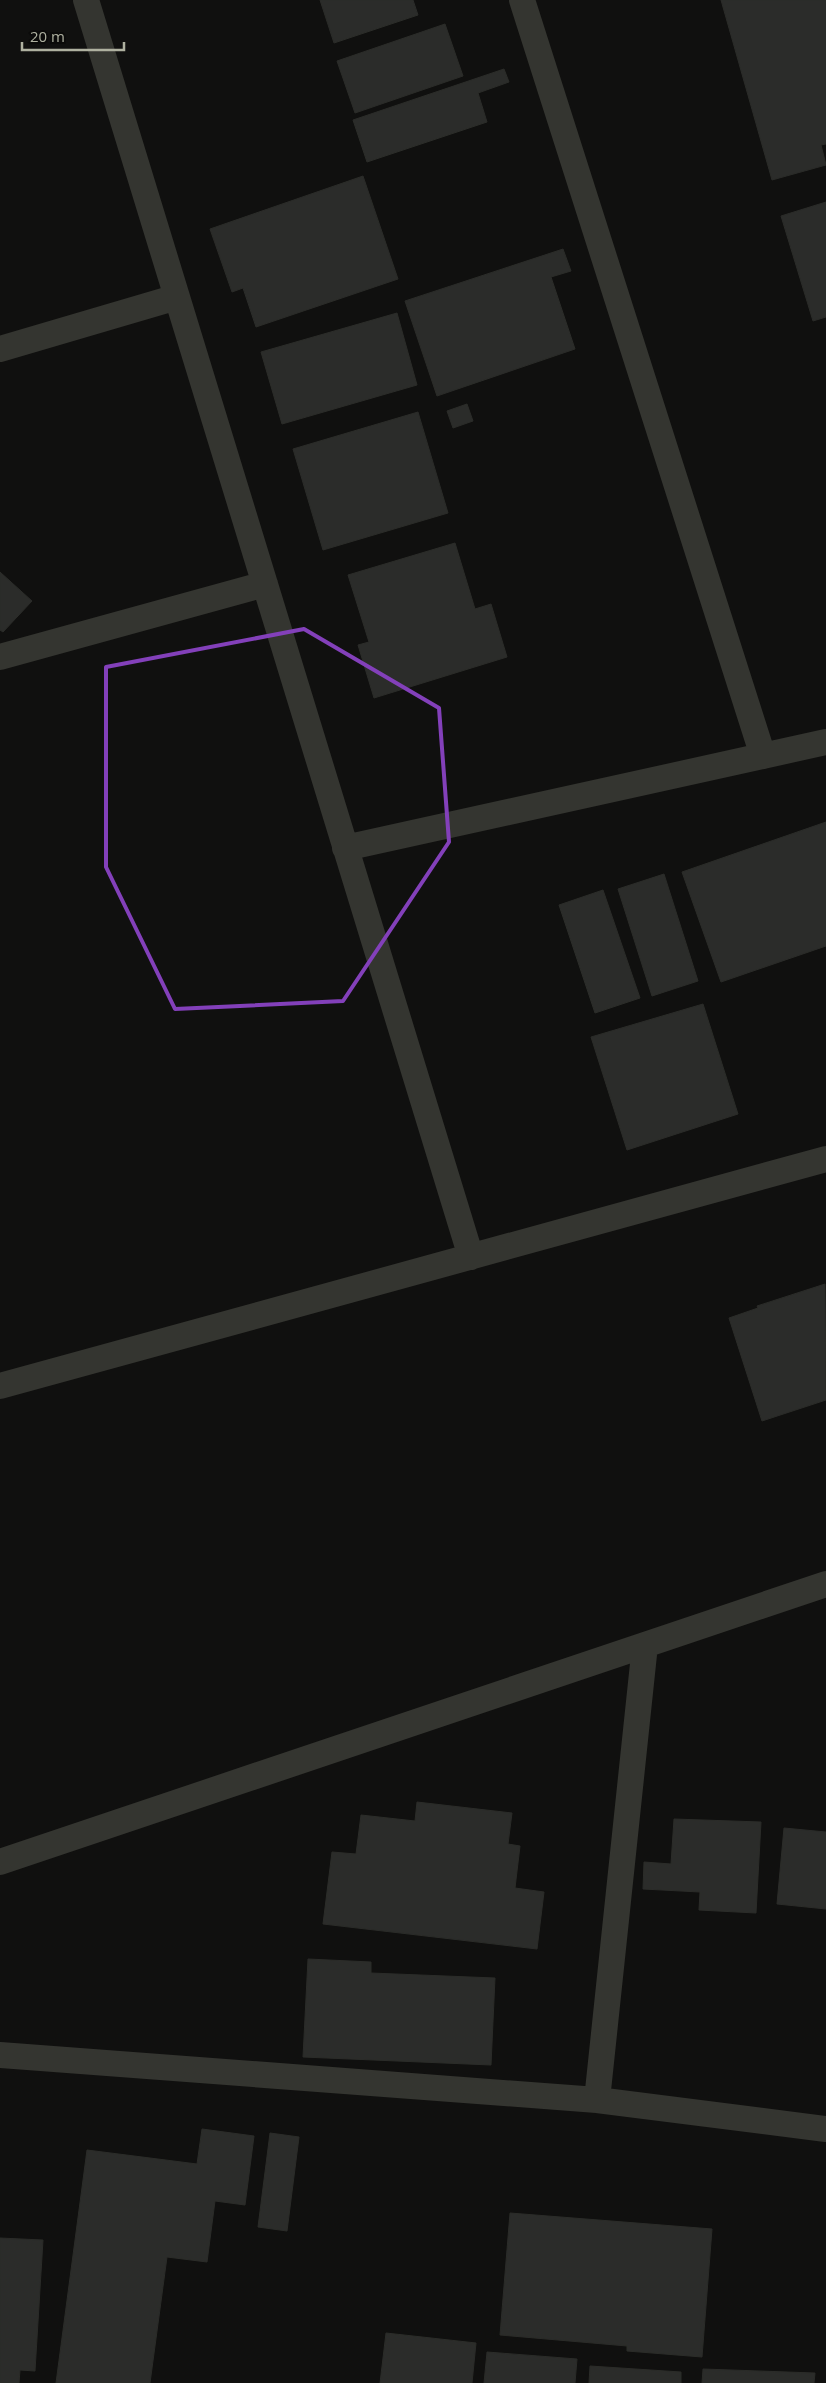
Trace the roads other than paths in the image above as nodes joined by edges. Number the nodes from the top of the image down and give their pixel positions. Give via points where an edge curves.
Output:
1 (86, 0) edge
2 (522, 0) edge
3 (177, 297) junction
4 (0, 349) edge
5 (264, 584) junction
6 (0, 657) edge
7 (826, 742) edge
8 (763, 756) junction
9 (345, 848) junction
10 (826, 1159) edge
11 (470, 1257) junction
12 (0, 1386) edge
13 (826, 1584) edge
14 (645, 1645) junction
15 (0, 1862) edge
16 (0, 2056) edge
17 (596, 2100) junction
18 (826, 2129) edge

1 - 3 street
2 - 8 street
3 - 4 street
3 - 5 street
5 - 6 street
5 - 9 street
7 - 8 street
8 - 9 street
9 - 11 street
10 - 11 street
11 - 12 street
13 - 14 street
14 - 15 street
14 - 17 street
16 - 17 street
17 - 18 street

